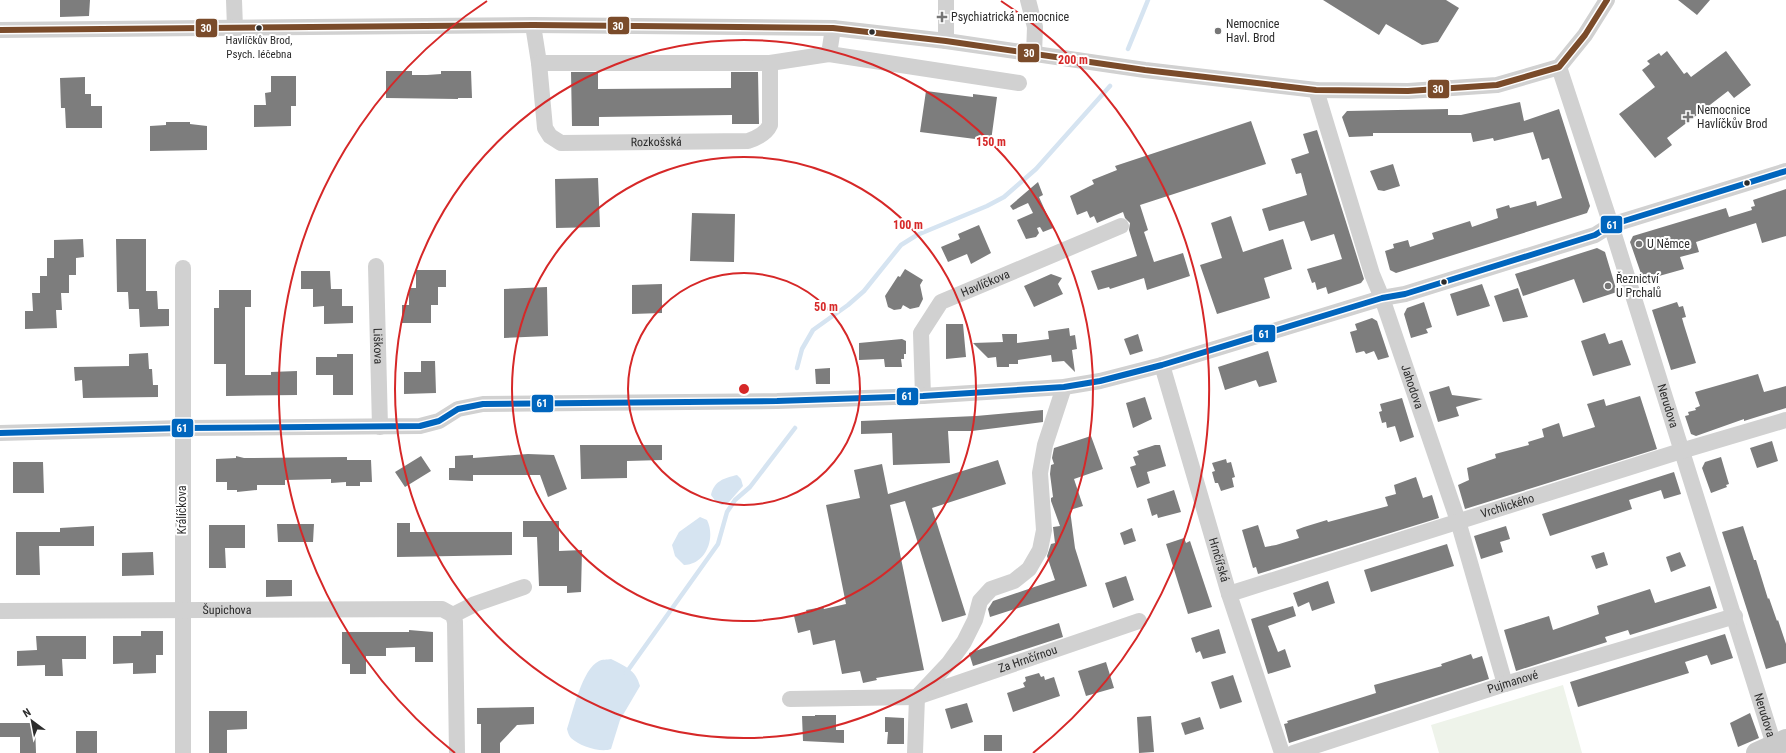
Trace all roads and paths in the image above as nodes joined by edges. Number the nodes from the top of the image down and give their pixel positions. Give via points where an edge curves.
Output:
1 (234, 0) edge
2 (946, 0) edge
3 (1028, 0) edge
4 (1607, 0) edge
5 (533, 25) junction
6 (235, 28) junction
7 (833, 28) junction
8 (0, 30) edge
9 (946, 41) junction
10 (829, 54) junction
11 (1034, 54) junction
12 (539, 63) junction
13 (770, 63) junction
14 (1559, 67) junction
15 (1020, 83) dead end
16 (1316, 90) junction
17 (1786, 171) edge
18 (1611, 225) junction
19 (1121, 226) dead end
20 (376, 266) dead end
21 (182, 268) dead end
22 (1382, 298) junction
23 (1162, 365) junction
24 (1064, 387) junction
25 (923, 396) junction
26 (1786, 420) edge
27 (0, 426) edge
28 (380, 427) junction
29 (182, 428) junction
30 (0, 433) edge
31 (1681, 450) junction
32 (1458, 521) junction
33 (524, 587) dead end
34 (1229, 594) junction
35 (0, 611) edge
36 (183, 611) junction
37 (453, 615) junction
38 (1735, 616) junction
39 (1139, 621) dead end
40 (1505, 684) junction
41 (917, 697) junction
42 (790, 699) dead end
43 (1774, 748) edge
44 (183, 753) edge
45 (458, 753) edge
46 (915, 753) edge
47 (1282, 753) edge
48 (1292, 753) edge

1 - 6 street
2 - 9 street
3 - 11 street via 1035,27
4 - 14 street via 1586,35
5 - 6 street
5 - 7 street
5 - 12 street, Rozkošská
6 - 8 street
7 - 9 street
7 - 10 street
9 - 11 street
10 - 13 street
10 - 15 street
11 - 16 street
12 - 13 street
12 - 13 street, Rozkošská via 545,128 550,136 561,143 748,141 757,138 770,125
14 - 16 street via 1497,85 1408,91
14 - 18 street, Nerudova
16 - 22 street, Jahodova via 1372,274
17 - 18 street
18 - 22 street via 1595,235 1405,294
18 - 31 street, Nerudova
19 - 25 street, Havlíčkova via 941,302 921,333
20 - 28 street, Liškova
21 - 29 street, Králíčkova
22 - 23 street
22 - 32 street, Jahodova
23 - 24 street via 1100,381
23 - 34 street, Hrnčířská
24 - 25 street
24 - 41 street via 1045,445 1040,473 1044,530 1040,550 1030,569 1014,581 990,589 980,601 975,620 964,642 949,663
25 - 28 street via 777,401 483,404 458,409 427,425
26 - 31 street, Vrchlického
27 - 30 street
28 - 29 street
29 - 30 street
29 - 36 street, Králíčkova
31 - 32 street, Vrchlického
31 - 38 street, Nerudova
32 - 34 street, Vrchlického
32 - 40 street, Jahodova
33 - 37 street via 475,604
34 - 47 street, Hrnčířská
35 - 36 street, Šupichova
36 - 37 street, Šupichova via 442,608
36 - 44 street, Králíčkova
37 - 45 street
38 - 40 street, Pujmanové
38 - 43 street, Nerudova
39 - 41 street, Za Hrnčírnou
40 - 48 street, Pujmanové
41 - 42 street, Za Hrnčírnou
41 - 46 street

